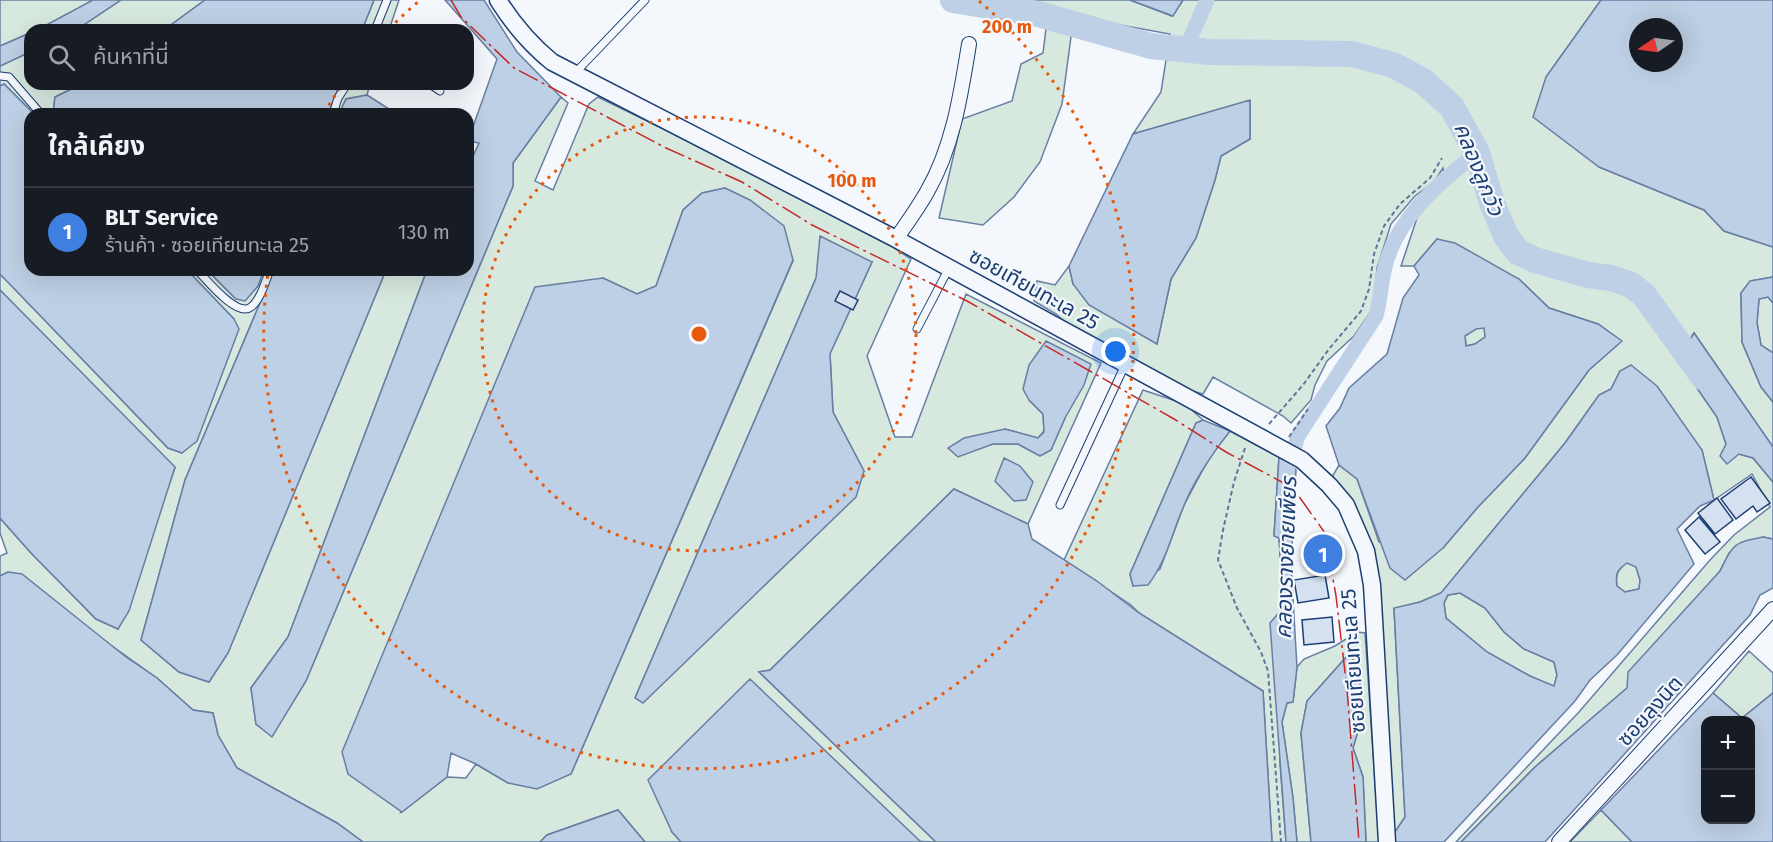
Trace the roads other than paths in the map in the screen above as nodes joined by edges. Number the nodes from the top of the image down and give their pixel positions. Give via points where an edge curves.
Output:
1 (387, 0) edge
2 (498, 0) edge
3 (645, 0) edge
4 (377, 24) edge
5 (969, 44) dead end
6 (574, 74) junction
7 (0, 76) edge
8 (343, 90) edge
9 (36, 108) edge
10 (335, 108) edge
11 (901, 242) junction
12 (949, 268) junction
13 (203, 276) edge
14 (267, 276) edge
15 (917, 329) dead end
16 (1125, 365) junction
17 (1060, 505) dead end
18 (1773, 609) edge
19 (1387, 842) edge
20 (1559, 842) edge

1 - 4 lane
2 - 6 street, ซอยเทียนทะเล 25 via 535,48
3 - 6 lane
5 - 11 street via 960,101 939,169
6 - 11 street, ซอยเทียนทะเล 25
7 - 9 lane via 9,76
8 - 10 lane
11 - 12 street, ซอยเทียนทะเล 25
12 - 15 lane
12 - 16 street, ซอยเทียนทะเล 25
13 - 14 lane via 232,305 244,310 256,302
16 - 17 lane
16 - 19 street, ซอยเทียนทะเล 25 via 1285,449 1302,460 1346,505 1366,551 1372,585
18 - 20 street, ซอยลุงนิต

